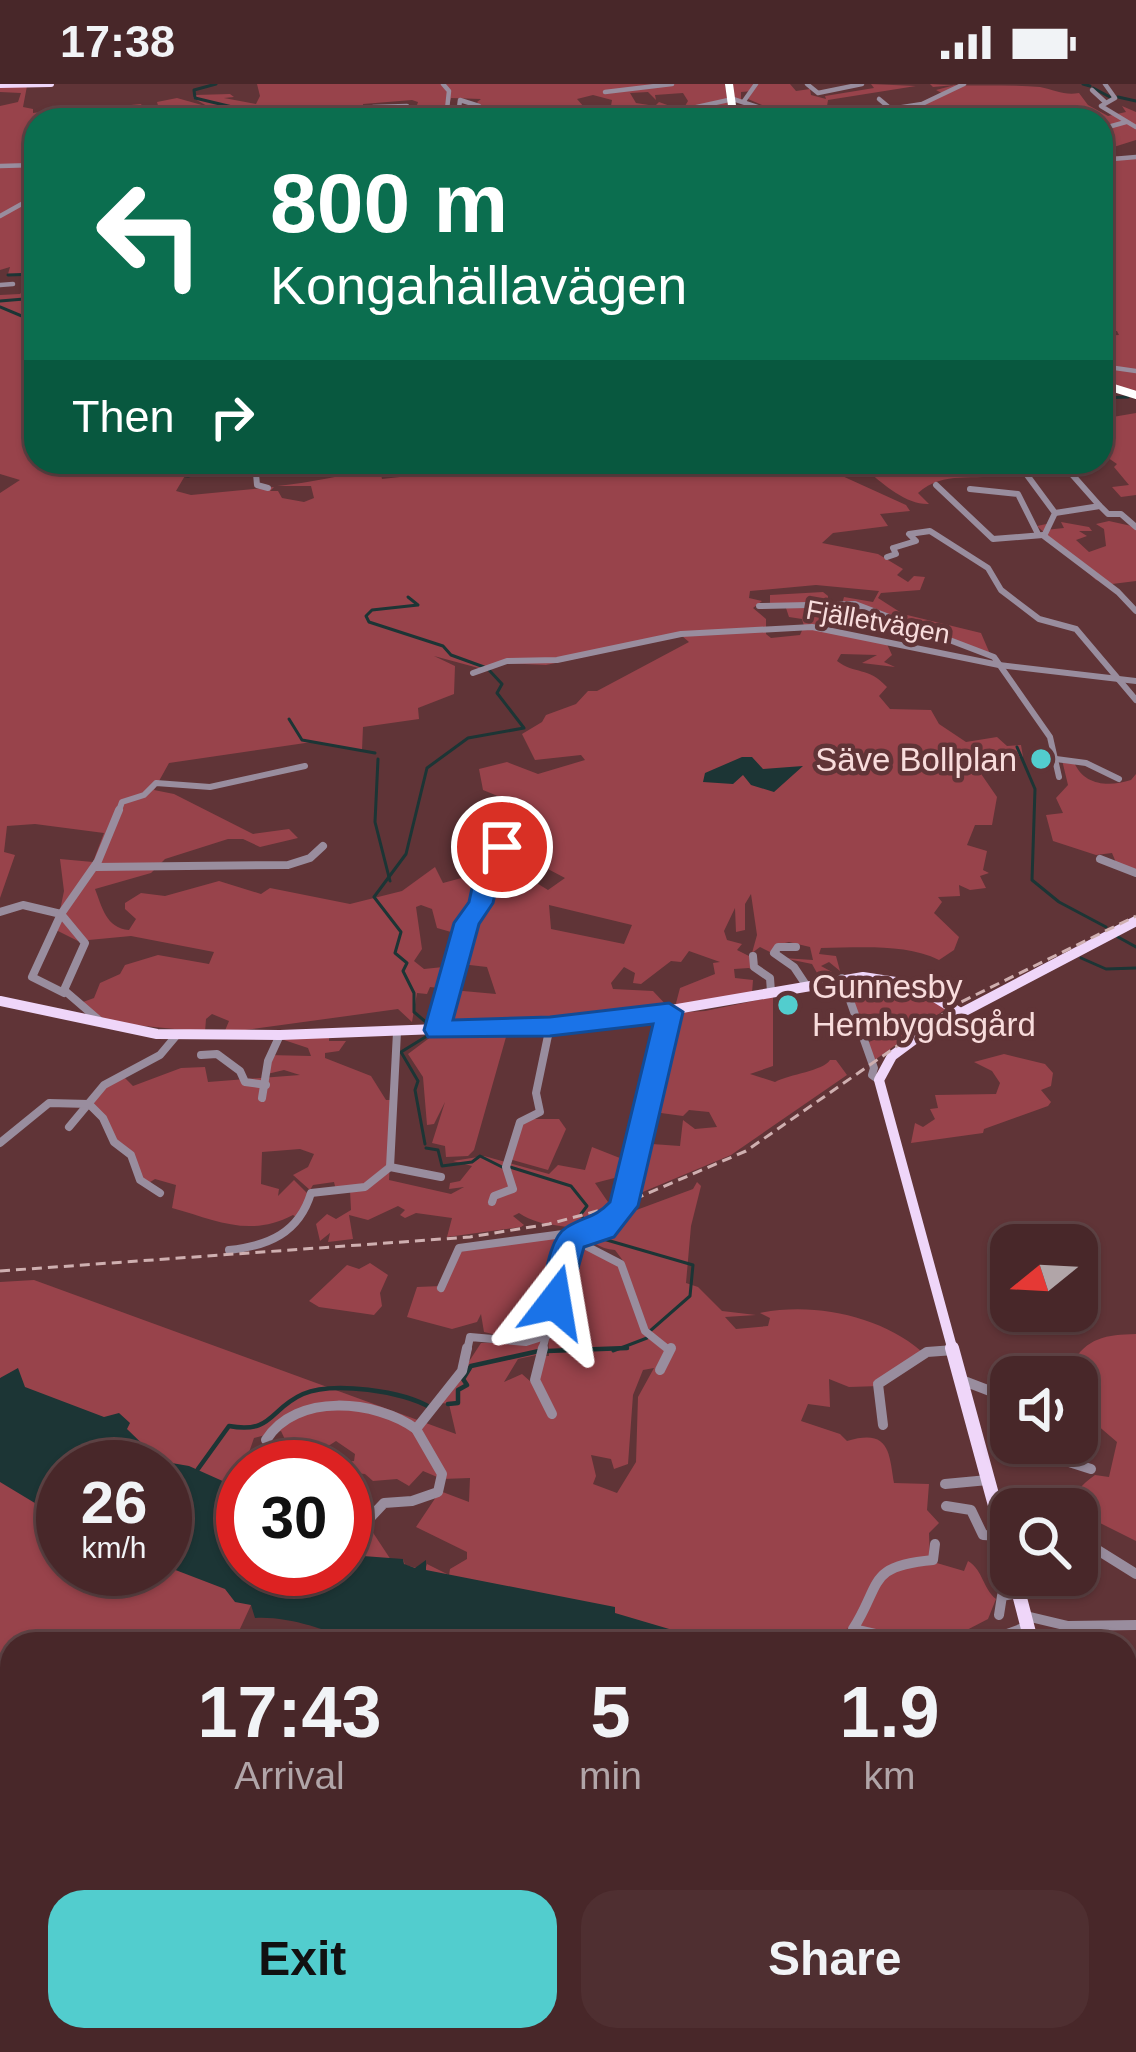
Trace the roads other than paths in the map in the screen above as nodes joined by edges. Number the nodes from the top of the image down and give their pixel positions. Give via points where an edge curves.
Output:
1 (51, 84) edge
2 (443, 84) edge
3 (672, 84) edge
4 (756, 84) edge
5 (806, 84) edge
6 (862, 84) edge
7 (964, 84) edge
8 (1105, 84) edge
9 (0, 85) edge
10 (932, 88) dead end
11 (1092, 90) dead end
12 (605, 92) dead end
13 (942, 94) junction
14 (879, 99) dead end
15 (744, 100) junction
16 (1103, 104) junction
17 (392, 106) joint
18 (406, 106) dead end
19 (447, 106) joint
20 (386, 108) edge
21 (451, 108) edge
22 (687, 108) edge
23 (756, 108) edge
24 (889, 108) edge
25 (896, 108) edge
26 (1108, 108) edge
27 (1113, 112) edge
28 (1126, 122) junction
29 (1113, 126) edge
30 (1136, 127) edge
31 (13, 284) dead end
32 (0, 285) edge
33 (256, 474) edge
34 (1026, 474) edge
35 (1072, 474) edge
36 (936, 484) dead end
37 (268, 488) dead end
38 (970, 489) dead end
39 (1100, 506) junction
40 (1055, 513) junction
41 (1136, 527) edge
42 (1041, 535) junction
43 (887, 557) dead end
44 (759, 606) dead end
45 (1136, 611) edge
46 (999, 665) junction
47 (473, 673) dead end
48 (1118, 679) junction
49 (1136, 681) edge
50 (1136, 700) edge
51 (1056, 759) junction
52 (304, 766) dead end
53 (1059, 777) dead end
54 (1119, 779) dead end
55 (509, 842) dead end
56 (323, 846) dead end
57 (1100, 859) dead end
58 (94, 867) junction
59 (1136, 873) edge
60 (0, 912) edge
61 (61, 914) junction
62 (1136, 920) edge
63 (796, 947) dead end
64 (753, 956) dead end
65 (842, 978) junction
66 (806, 985) junction
67 (771, 992) junction
68 (65, 993) junction
69 (0, 1000) edge
70 (956, 1009) junction
71 (669, 1012) junction
72 (98, 1024) junction
73 (550, 1027) junction
74 (437, 1030) junction
75 (397, 1032) junction
76 (280, 1035) junction
77 (176, 1036) junction
78 (201, 1055) dead end
79 (879, 1080) junction
80 (266, 1085) junction
81 (262, 1098) dead end
82 (89, 1104) junction
83 (69, 1127) dead end
84 (0, 1143) edge
85 (390, 1166) junction
86 (441, 1178) dead end
87 (160, 1193) dead end
88 (492, 1202) dead end
89 (574, 1238) junction
90 (230, 1250) dead end
91 (441, 1288) dead end
92 (548, 1335) junction
93 (955, 1350) junction
94 (660, 1370) dead end
95 (964, 1381) junction
96 (990, 1392) edge
97 (552, 1414) dead end
98 (883, 1425) dead end
99 (416, 1429) junction
100 (267, 1440) edge
101 (1075, 1464) edge
102 (1091, 1469) dead end
103 (990, 1480) junction
104 (945, 1484) dead end
105 (992, 1488) edge
106 (946, 1506) dead end
107 (372, 1516) edge
108 (990, 1535) edge
109 (935, 1544) dead end
110 (1098, 1550) edge
111 (1136, 1574) edge
112 (1002, 1596) edge
113 (1019, 1596) edge
114 (999, 1615) dead end
115 (1026, 1621) junction
116 (1136, 1625) edge
117 (853, 1629) junction
118 (853, 1632) edge
119 (866, 1632) edge
120 (1004, 1632) edge
121 (1029, 1632) edge

1 - 9 main road
2 - 19 street
3 - 12 street
4 - 15 street
5 - 6 street via 817,93
7 - 13 street
8 - 16 street via 1115,98
10 - 13 street
11 - 16 street
13 - 25 street
14 - 24 street
15 - 22 street
15 - 23 street
16 - 26 street
17 - 18 street
17 - 20 street
19 - 21 street
27 - 28 street
28 - 29 street
28 - 30 street
31 - 32 street
33 - 37 street via 257,485
34 - 40 street
35 - 39 street
36 - 42 street via 993,539
38 - 42 street via 1018,494
39 - 40 street
39 - 41 street
40 - 42 street
42 - 45 street
43 - 48 street via 916,541 910,534 928,530 988,568 1039,619 1076,629
44 - 46 street via 863,605
46 - 47 street, Fjälletvägen via 812,627 681,634
46 - 48 street, Fjälletvägen
46 - 51 street via 1050,737
48 - 49 street, Fjälletvägen
48 - 50 street
51 - 53 street
51 - 54 street
52 - 58 street via 210,787 154,784 122,802
55 - 74 street via 490,859
56 - 58 street via 288,865
57 - 59 street
58 - 61 street
60 - 61 street via 23,905
61 - 68 street via 85,943
61 - 68 street via 32,977
62 - 70 main road
63 - 66 street via 774,953
64 - 67 street via 754,967 770,976
65 - 66 main road
65 - 70 main road via 899,981
65 - 79 street
66 - 67 main road
67 - 71 main road
68 - 72 street
69 - 72 main road
70 - 79 main road via 895,1054
71 - 73 main road
71 - 89 street via 623,1206 603,1229
72 - 77 main road
73 - 74 main road
73 - 88 street via 537,1084 540,1112 519,1124 506,1167 513,1189
74 - 75 main road
75 - 76 main road
75 - 85 street
76 - 77 main road
76 - 80 street
77 - 82 street via 160,1055 104,1084
78 - 80 street via 217,1054 244,1082
79 - 93 main road
80 - 81 street
82 - 83 street
82 - 84 street via 49,1103
82 - 87 street via 131,1155 140,1180
85 - 86 street
85 - 90 street via 360,1190 310,1193 304,1214 269,1245
89 - 91 street via 459,1248
89 - 92 street
89 - 94 street via 621,1264 646,1332 671,1348
92 - 97 street via 536,1379
92 - 99 street via 526,1342 470,1338 462,1371
93 - 95 main road
93 - 98 street via 927,1352 878,1384
95 - 96 street
95 - 103 main road
99 - 100 street via 385,1411 331,1408 284,1419
99 - 107 street via 442,1474 438,1492 384,1503
101 - 102 street
103 - 104 street
103 - 105 main road
106 - 108 street via 974,1512 982,1534
109 - 117 street via 933,1560 909,1562 875,1581
110 - 111 street
112 - 114 street
113 - 115 main road
115 - 116 street
115 - 120 street
115 - 121 main road
117 - 118 street
117 - 119 street

